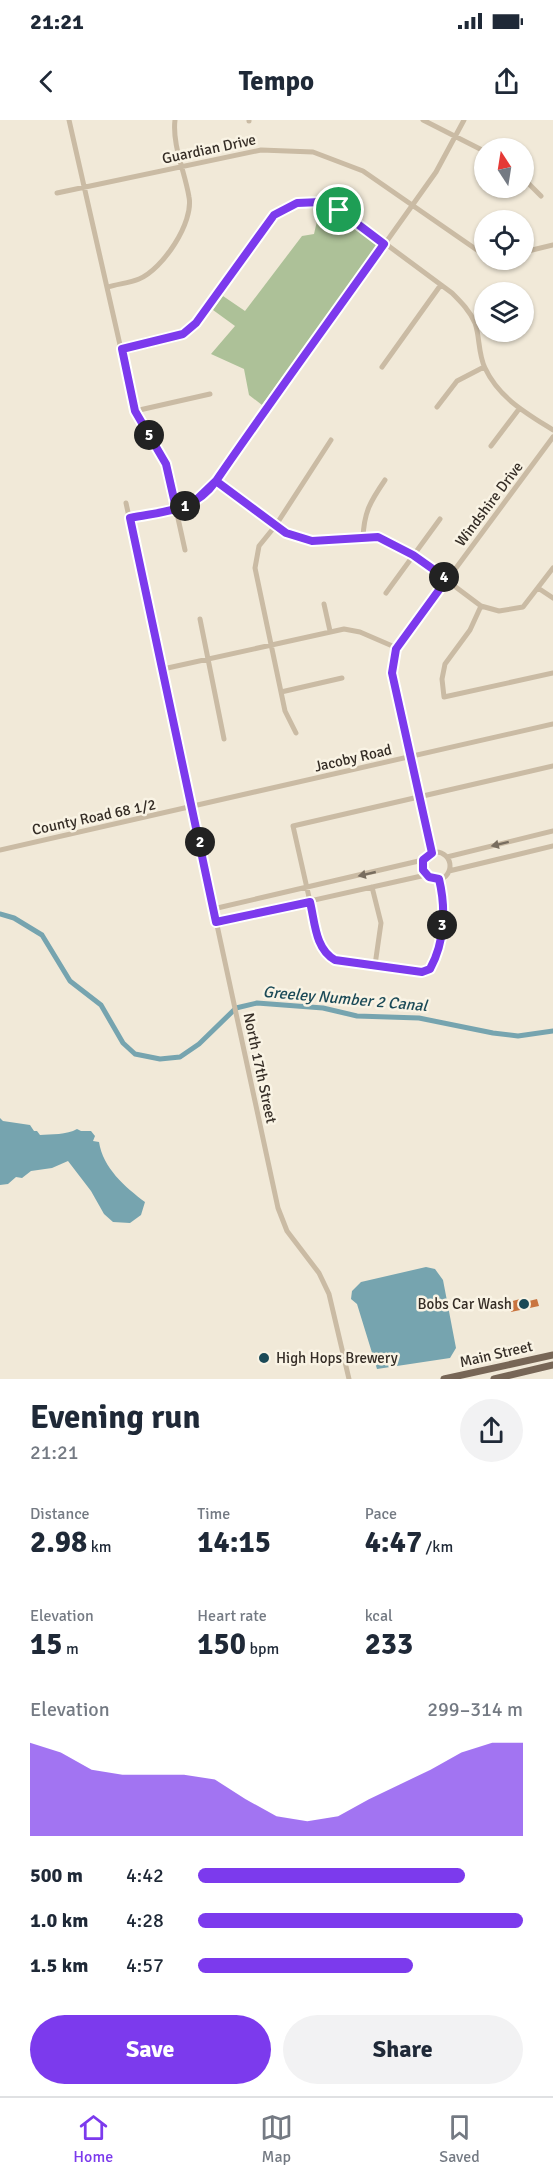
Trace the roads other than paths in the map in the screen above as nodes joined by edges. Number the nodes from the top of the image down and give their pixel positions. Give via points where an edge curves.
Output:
1 (69, 120) edge
2 (175, 120) edge
3 (423, 120) edge
4 (464, 120) edge
5 (455, 137) junction
6 (474, 146) edge
7 (183, 166) junction
8 (85, 187) junction
9 (534, 189) edge
10 (57, 193) dead end
11 (541, 196) dead end
12 (412, 206) junction
13 (384, 244) junction
14 (553, 245) edge
15 (474, 248) edge
16 (534, 250) edge
17 (108, 286) junction
18 (440, 286) junction
19 (122, 349) junction
20 (382, 367) dead end
21 (484, 367) junction
22 (210, 394) dead end
23 (437, 406) dead end
24 (519, 409) junction
25 (135, 411) junction
26 (553, 430) edge
27 (553, 437) edge
28 (331, 440) dead end
29 (491, 446) dead end
30 (385, 480) dead end
31 (216, 481) junction
32 (126, 503) dead end
33 (176, 508) junction
34 (130, 518) junction
35 (440, 519) dead end
36 (276, 525) junction
37 (363, 538) junction
38 (185, 550) dead end
39 (413, 555) junction
40 (553, 568) edge
41 (447, 579) junction
42 (538, 588) junction
43 (386, 593) dead end
44 (553, 598) edge
45 (324, 604) dead end
46 (481, 606) junction
47 (200, 619) dead end
48 (330, 632) junction
49 (270, 645) junction
50 (397, 648) junction
51 (208, 659) junction
52 (163, 669) junction
53 (553, 673) edge
54 (342, 678) dead end
55 (281, 692) junction
56 (553, 724) edge
57 (296, 734) dead end
58 (224, 739) dead end
59 (411, 757) junction
60 (553, 766) edge
61 (420, 797) junction
62 (192, 807) junction
63 (553, 831) edge
64 (553, 846) edge
65 (0, 850) edge
66 (432, 853) junction
67 (447, 856) junction
68 (423, 860) junction
69 (449, 871) junction
70 (426, 875) junction
71 (439, 879) junction
72 (307, 888) junction
73 (372, 888) junction
74 (310, 902) junction
75 (213, 909) junction
76 (216, 922) junction
77 (375, 965) junction
78 (553, 1354) edge
79 (553, 1363) edge
80 (349, 1379) edge
81 (444, 1379) edge
82 (494, 1379) edge

1 - 8 street
2 - 7 street
3 - 5 street
4 - 5 street
5 - 6 street
5 - 12 street
7 - 8 street, Guardian Drive
7 - 12 street, Guardian Drive via 261,150 313,152 363,171
7 - 17 street via 190,215 182,233 155,269 139,279
8 - 10 street, Guardian Drive
8 - 17 street
9 - 11 street
12 - 13 street
12 - 15 street, Guardian Drive
13 - 18 street
13 - 19 street via 339,210 321,202 297,203 274,215 196,323 183,334
13 - 31 street
14 - 16 street
17 - 19 street
18 - 20 street
18 - 21 street via 465,306 475,322
19 - 25 street
21 - 23 street via 457,381
21 - 24 street via 500,392
22 - 25 street
24 - 26 street
24 - 29 street
25 - 33 street via 166,464
27 - 41 street, Windshire Drive
28 - 36 street
30 - 37 street via 364,517
31 - 33 street via 191,505
31 - 36 street
32 - 34 street, North 17th Street
33 - 34 street
33 - 38 street
34 - 52 street, North 17th Street
35 - 39 street
36 - 37 street via 286,533 312,541
36 - 49 street via 259,546 255,568
37 - 39 street via 378,537
39 - 41 street
39 - 43 street
40 - 42 street
41 - 46 street
41 - 50 street, Windshire Drive
42 - 44 street
42 - 46 street via 523,607 499,611
45 - 48 street
46 - 53 street via 470,630 445,664 444,697
47 - 51 street
48 - 49 street
48 - 50 street via 360,632
49 - 51 street
49 - 55 street
50 - 59 street, Windshire Drive via 392,673
51 - 52 street
51 - 58 street
52 - 62 street, North 17th Street
54 - 55 street
55 - 57 street
56 - 59 street, Jacoby Road
59 - 61 street, Windshire Drive
59 - 62 street, Jacoby Road
60 - 61 street
61 - 66 street, Windshire Drive
61 - 72 street via 293,826
62 - 65 street, County Road 68 1/2
62 - 75 street, North 17th Street
63 -> 67 street
64 - 69 street
66 - 67 street
66 - 68 street
67 - 69 street
68 - 70 street
68 -> 72 street
69 - 71 street
70 - 71 street
70 - 73 street
71 - 77 street via 444,915 430,969 422,972
72 - 74 street
72 - 75 street
73 - 74 street
73 - 77 street via 381,923
74 - 76 street
74 - 77 street via 323,952 335,960
75 - 76 street, North 17th Street
76 - 80 street, North 17th Street via 278,1208 287,1231 319,1273 329,1294
78 - 81 main road, Main Street
79 - 82 main road, Main Street

